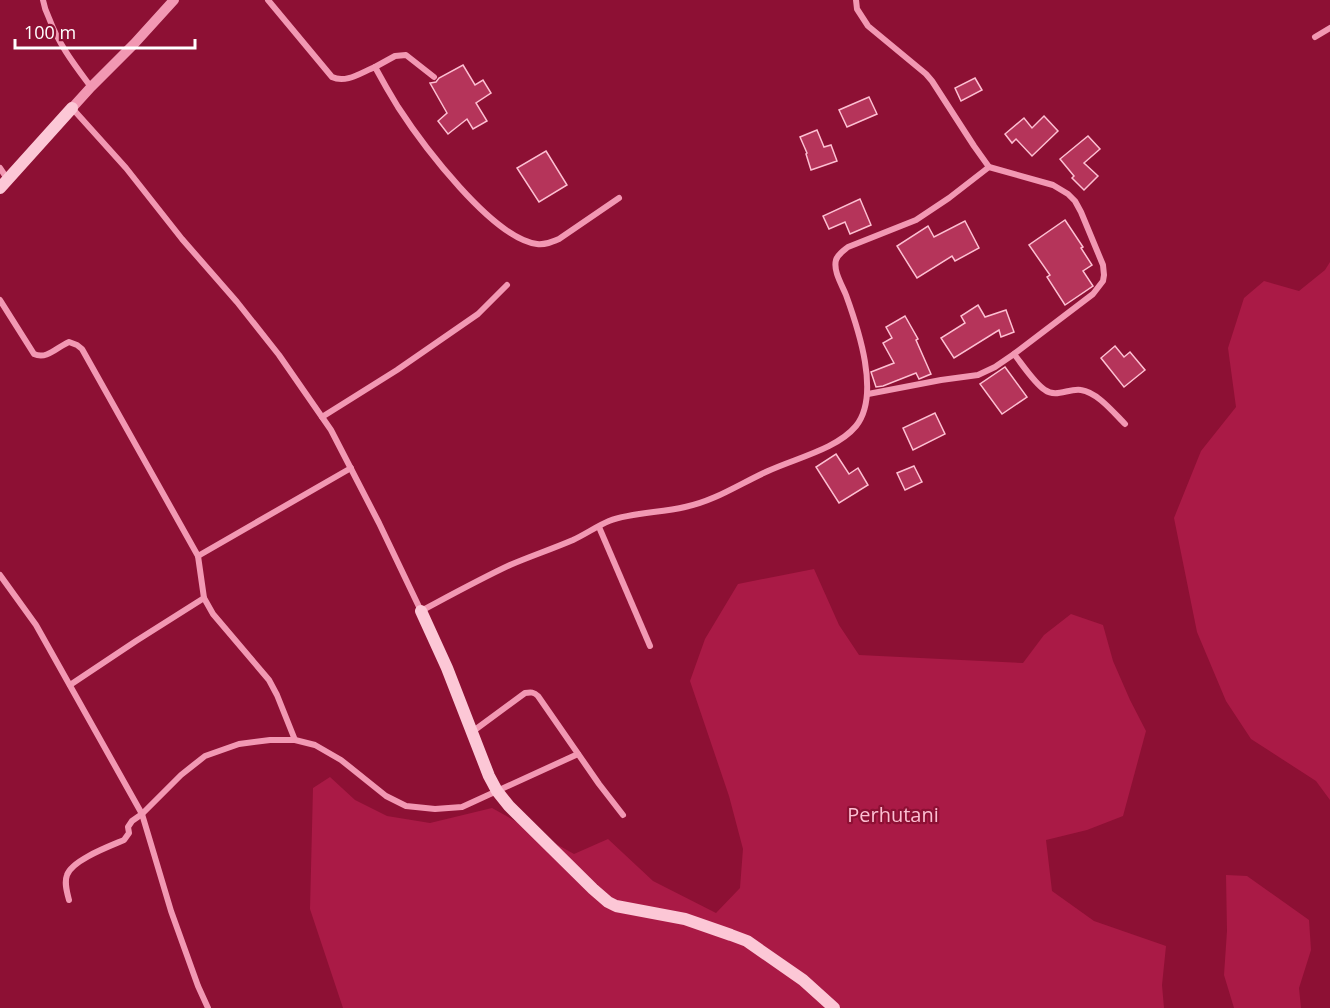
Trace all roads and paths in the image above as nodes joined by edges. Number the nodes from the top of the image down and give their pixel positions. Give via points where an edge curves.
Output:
1 (43, 0) edge
2 (174, 0) edge
3 (268, 0) edge
4 (856, 0) edge
5 (1330, 28) edge
6 (1316, 37) dead end
7 (375, 67) junction
8 (434, 77) dead end
9 (91, 87) junction
10 (72, 108) junction
11 (989, 167) junction
12 (0, 168) edge
13 (4, 184) edge
14 (619, 198) dead end
15 (507, 285) dead end
16 (0, 300) edge
17 (1014, 354) junction
18 (868, 394) junction
19 (322, 417) junction
20 (1125, 424) dead end
21 (351, 468) junction
22 (599, 527) junction
23 (198, 556) junction
24 (0, 575) edge
25 (204, 598) junction
26 (421, 611) junction
27 (650, 646) dead end
28 (70, 685) junction
29 (471, 732) junction
30 (295, 740) junction
31 (578, 754) junction
32 (496, 791) junction
33 (142, 814) junction
34 (623, 814) dead end
35 (69, 900) dead end
36 (208, 1008) edge
37 (834, 1008) edge

1 - 9 street via 64,51
2 - 9 street
3 - 7 street via 333,77 345,80
4 - 11 street via 868,26 932,81
5 - 6 street
7 - 8 street via 394,56 406,56
7 - 14 street via 433,156 478,206 518,238 536,244 552,242
9 - 10 street
10 - 13 main road
10 - 19 street via 237,302
11 - 17 street via 1068,194 1076,201 1103,265 1103,281 1093,294
11 - 18 street via 916,220 848,247 836,260 864,353
12 - 13 street
15 - 19 street via 478,314
16 - 23 street via 39,357 69,342 82,349
17 - 18 street via 978,375
17 - 20 street via 1045,390 1054,394 1076,390 1093,394
18 - 22 street via 858,423 834,443 702,502 609,521
19 - 21 street
21 - 23 street
21 - 26 street
22 - 26 street via 502,569
22 - 27 street
23 - 25 street
24 - 28 street via 36,625
25 - 28 street
25 - 30 street via 269,680
26 - 29 main road
28 - 33 street
29 - 31 street via 530,692 538,696
29 - 32 main road
30 - 32 street via 315,745 341,760 386,796 406,806 462,807
30 - 33 street via 239,744 205,756
31 - 32 street
31 - 34 street
32 - 37 main road via 608,902 685,919 747,941
33 - 35 street via 129,824 124,840 71,868 66,878
33 - 36 street via 186,956

